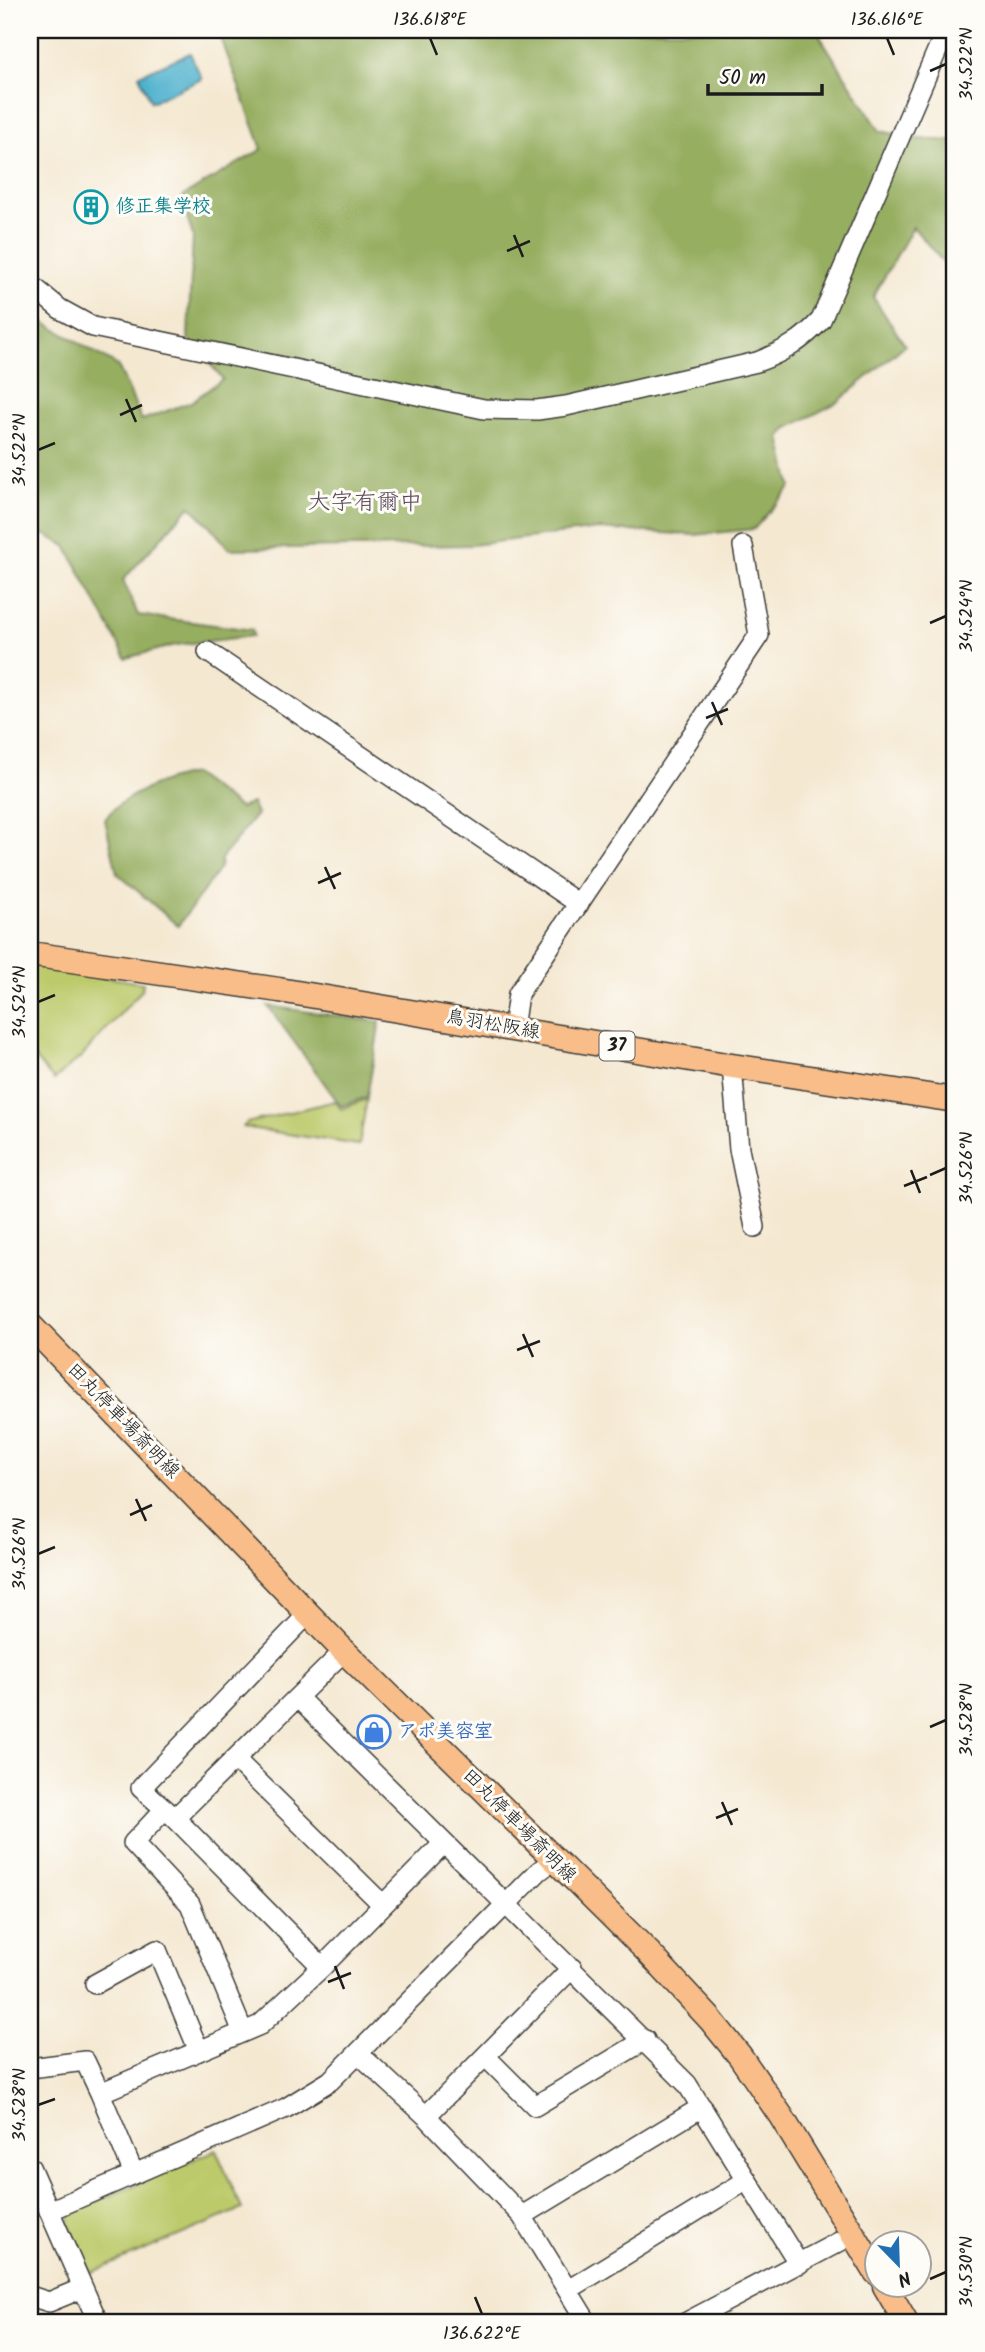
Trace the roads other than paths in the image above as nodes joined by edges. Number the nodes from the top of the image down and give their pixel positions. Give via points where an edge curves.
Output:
1 (946, 30) edge
2 (30, 284) edge
3 (743, 546) dead end
4 (208, 652) dead end
5 (579, 904) junction
6 (30, 954) edge
7 (513, 1028) junction
8 (732, 1066) junction
9 (955, 1100) edge
10 (755, 1227) dead end
11 (30, 1325) edge
12 (308, 1614) junction
13 (344, 1651) junction
14 (298, 1698) junction
15 (236, 1759) junction
16 (170, 1814) junction
17 (444, 1843) junction
18 (554, 1860) junction
19 (383, 1905) junction
20 (507, 1905) junction
21 (322, 1967) junction
22 (572, 1968) junction
23 (95, 1984) dead end
24 (243, 2032) junction
25 (645, 2040) junction
26 (199, 2051) junction
27 (359, 2054) junction
28 (486, 2057) junction
29 (30, 2068) edge
30 (100, 2092) junction
31 (702, 2106) junction
32 (426, 2116) junction
33 (30, 2167) edge
34 (134, 2174) junction
35 (747, 2180) junction
36 (49, 2211) junction
37 (522, 2216) junction
38 (854, 2234) junction
39 (862, 2247) edge
40 (799, 2264) junction
41 (83, 2288) junction
42 (568, 2290) junction
43 (30, 2295) edge
44 (893, 2300) edge
45 (98, 2322) edge
46 (587, 2322) edge
47 (687, 2322) edge
48 (906, 2322) edge

1 - 2 street via 821,320 785,351 757,362 566,406 484,409 93,327 67,314
3 - 5 street via 760,635
4 - 5 street
5 - 7 street via 519,994
6 - 7 main road, 鳥羽松阪線 / 37
7 - 8 main road, 鳥羽松阪線 / 37
8 - 9 main road, 鳥羽松阪線 / 37
8 - 10 street via 739,1149
11 - 12 main road, 田丸停車場斎明線
12 - 13 main road, 田丸停車場斎明線
12 - 16 street via 141,1787
13 - 14 street
13 - 18 main road, 田丸停車場斎明線
14 - 15 street
14 - 17 street
15 - 16 street
15 - 19 street
16 - 21 street
16 - 24 street via 133,1843 190,1903
17 - 19 street
17 - 20 street
18 - 20 street
18 - 38 main road, 田丸停車場斎明線 via 686,1992 730,2043
19 - 21 street
20 - 22 street
20 - 27 street
21 - 24 street via 260,2025
22 - 25 street
22 - 28 street
23 - 26 street via 157,1950
24 - 26 street
25 - 28 street via 536,2106
25 - 31 street
26 - 30 street
27 - 32 street
27 - 34 street via 304,2099
28 - 32 street
29 - 30 street via 85,2061
30 - 34 street
31 - 35 street
31 - 37 street
32 - 37 street
33 - 36 street
34 - 36 street
35 - 40 street
35 - 42 street
36 - 41 street
37 - 42 street
38 - 39 main road, 田丸停車場斎明線
38 - 40 street
40 - 47 street
41 - 43 street via 50,2302
41 - 45 street
42 - 46 street
44 - 48 main road

